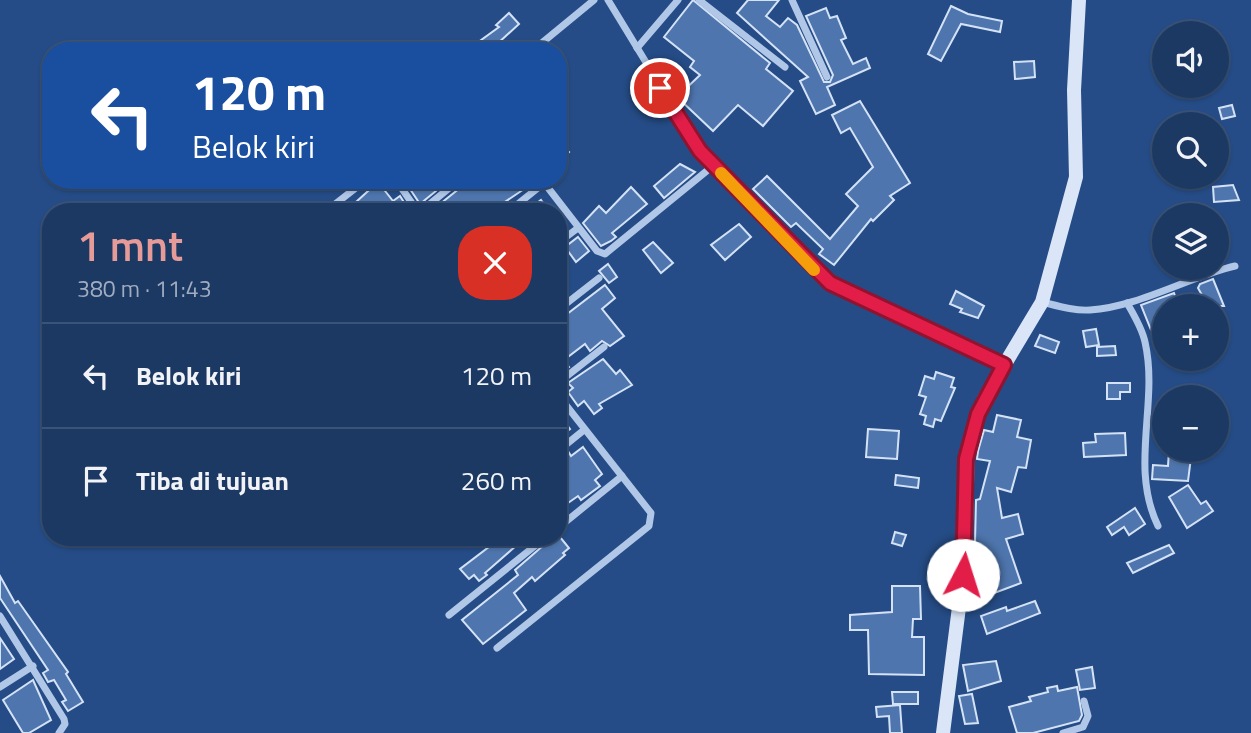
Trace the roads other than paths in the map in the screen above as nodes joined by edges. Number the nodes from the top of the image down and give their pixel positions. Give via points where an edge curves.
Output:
1 (594, 0) edge
2 (608, 0) edge
3 (678, 0) edge
4 (699, 0) edge
5 (792, 0) edge
6 (1079, 0) edge
7 (543, 42) edge
8 (637, 48) junction
9 (785, 67) dead end
10 (827, 77) dead end
11 (714, 165) junction
12 (355, 189) edge
13 (448, 189) edge
14 (535, 189) edge
15 (548, 189) edge
16 (337, 203) edge
17 (430, 203) edge
18 (518, 203) edge
19 (559, 203) edge
20 (567, 214) edge
21 (578, 228) junction
22 (567, 236) edge
23 (1236, 267) dead end
24 (599, 278) dead end
25 (1042, 302) junction
26 (567, 303) edge
27 (1127, 303) junction
28 (604, 347) dead end
29 (1004, 365) junction
30 (567, 376) edge
31 (567, 407) edge
32 (584, 430) junction
33 (567, 444) edge
34 (622, 476) junction
35 (567, 520) edge
36 (1158, 526) dead end
37 (535, 546) edge
38 (449, 615) dead end
39 (0, 616) edge
40 (496, 648) dead end
41 (33, 666) junction
42 (0, 687) edge
43 (1084, 701) dead end
44 (59, 733) edge
45 (943, 733) edge
46 (1063, 733) edge

1 - 7 street
2 - 8 street
3 - 8 street
4 - 9 street
5 - 10 street
6 - 25 street via 1076,177
8 - 11 street via 691,137
11 - 21 street via 610,253 599,253
11 - 29 street via 830,283
12 - 16 street
13 - 17 street
14 - 18 street
15 - 19 street
20 - 21 street
21 - 22 street
23 - 27 street via 1206,273
24 - 26 street
25 - 27 street via 1091,310
25 - 29 street
27 - 36 street via 1145,343 1146,487
28 - 30 street
29 - 45 street via 978,414 966,459 965,560
31 - 32 street
32 - 33 street
32 - 34 street
34 - 35 street
34 - 40 street via 651,513 649,526
37 - 38 street
39 - 41 street
41 - 42 street
41 - 44 street via 64,719
43 - 46 street via 1088,716 1083,727

